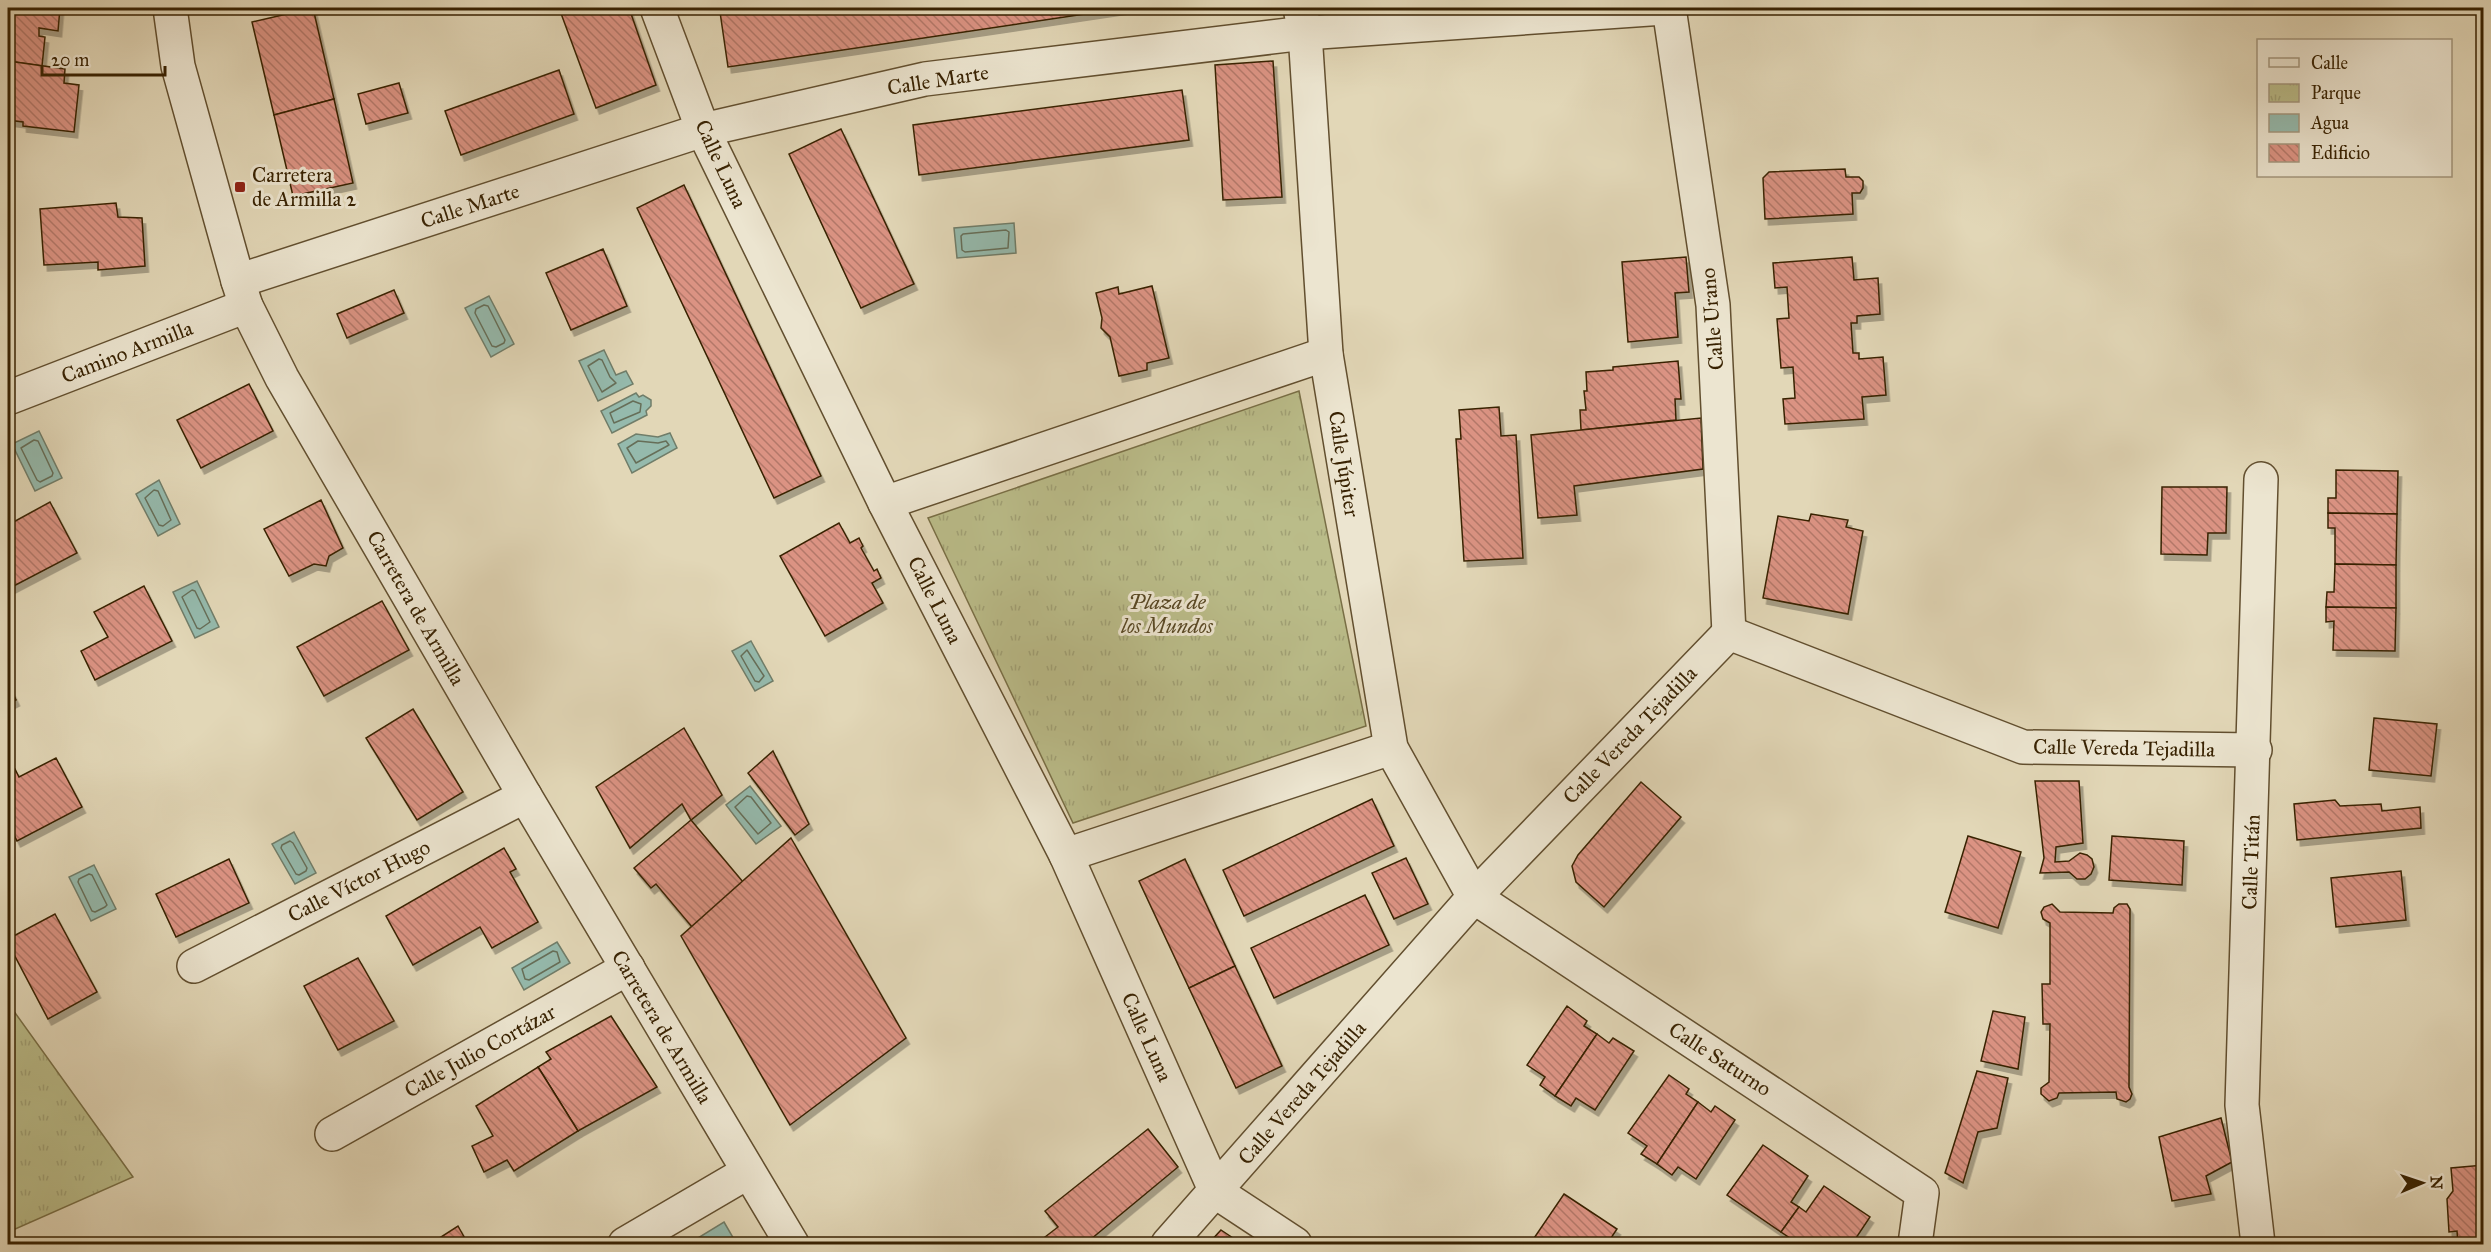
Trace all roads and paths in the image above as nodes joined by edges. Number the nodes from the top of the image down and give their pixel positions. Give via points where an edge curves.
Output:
1 (170, 8) edge
2 (657, 8) edge
3 (1667, 8) edge
4 (1302, 20) edge
5 (703, 130) junction
6 (242, 294) junction
7 (1326, 354) junction
8 (8, 398) edge
9 (2261, 479) dead end
10 (885, 503) junction
11 (1729, 633) junction
12 (1391, 748) junction
13 (2255, 750) junction
14 (525, 796) junction
15 (1066, 855) junction
16 (1474, 897) junction
17 (194, 966) dead end
18 (628, 968) junction
19 (332, 1134) dead end
20 (748, 1172) junction
21 (1216, 1192) junction
22 (625, 1245) edge
23 (792, 1245) edge
24 (1168, 1245) edge
25 (1295, 1245) edge
26 (1915, 1245) edge
27 (2258, 1245) edge

1 - 6 street, Carretera de Armilla via 178,66
2 - 5 street, Calle Luna
3 - 4 street, Calle Marte
3 - 11 street, Calle Urano via 1713,305
4 - 5 street, Calle Marte via 925,79
4 - 7 street, Calle Júpiter
5 - 6 street, Calle Marte
5 - 10 street, Calle Luna
6 - 8 street, Camino Armilla
6 - 14 street, Carretera de Armilla via 282,378
7 - 10 street
7 - 12 street, Calle Júpiter
9 - 13 street, Calle Titán
10 - 15 street, Calle Luna
11 - 13 street, Calle Vereda Tejadilla via 2023,747
11 - 16 street, Calle Vereda Tejadilla
12 - 15 street
12 - 16 street, Calle Júpiter
13 - 27 street, Calle Titán via 2242,1105
14 - 17 street, Calle Víctor Hugo
14 - 18 street, Carretera de Armilla
15 - 21 street, Calle Luna
16 - 21 street, Calle Vereda Tejadilla
16 - 26 street, Calle Saturno via 1922,1193
18 - 19 street, Calle Julio Cortázar
18 - 20 street, Carretera de Armilla
20 - 22 street
20 - 23 street, Carretera de Armilla
21 - 24 street, Calle Vereda Tejadilla
21 - 25 street

